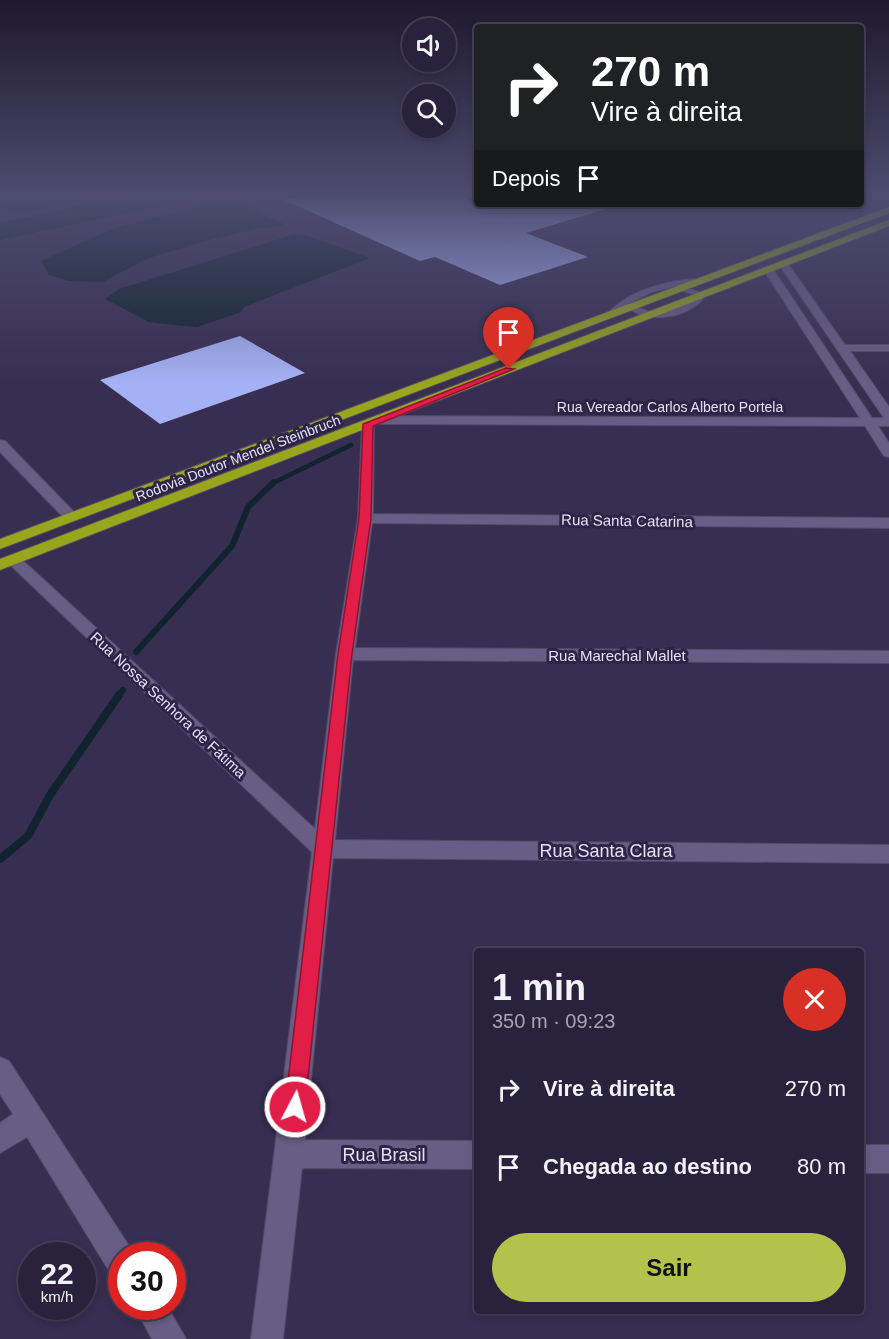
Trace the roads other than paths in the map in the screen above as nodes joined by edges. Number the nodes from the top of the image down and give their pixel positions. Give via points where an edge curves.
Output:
1 (765, 256) edge
2 (800, 256) edge
3 (783, 263) junction
4 (768, 269) junction
5 (699, 281) junction
6 (681, 287) junction
7 (702, 295) junction
8 (630, 306) junction
9 (612, 313) junction
10 (650, 315) junction
11 (843, 348) junction
12 (889, 348) edge
13 (852, 361) junction
14 (829, 362) junction
15 (889, 416) edge
16 (374, 422) junction
17 (889, 422) edge
18 (869, 423) junction
19 (0, 444) edge
20 (889, 453) edge
21 (71, 517) junction
22 (365, 518) junction
23 (889, 523) edge
24 (0, 544) edge
25 (7, 563) edge
26 (345, 654) junction
27 (889, 657) edge
28 (323, 849) junction
29 (889, 854) edge
30 (0, 1070) edge
31 (30, 1119) junction
32 (0, 1139) edge
33 (290, 1154) junction
34 (474, 1155) edge
35 (864, 1159) edge
36 (889, 1159) edge
37 (109, 1242) edge
38 (158, 1320) edge
39 (170, 1339) edge
40 (267, 1339) edge

1 - 5 highway, Rodovia Doutor Mendel Steinbruch
2 - 3 highway, Rodovia Doutor Mendel Steinbruch
3 - 4 highway, Rodovia Doutor Mendel Steinbruch
3 - 11 street
4 - 7 highway, Rodovia Doutor Mendel Steinbruch
4 - 14 street
5 - 6 highway, Rodovia Doutor Mendel Steinbruch
5 - 9 lane via 662,285 631,297
6 - 7 lane
6 - 8 highway, Rodovia Doutor Mendel Steinbruch
7 - 10 highway, Rodovia Doutor Mendel Steinbruch
8 - 9 highway, Rodovia Doutor Mendel Steinbruch
8 - 10 lane
9 - 21 highway, Rodovia Doutor Mendel Steinbruch
10 - 16 highway, Rodovia Doutor Mendel Steinbruch
11 - 12 street
11 - 13 street
13 - 14 street
13 - 15 street
14 - 18 street
16 - 18 street, Rua Vereador Carlos Alberto Portela
16 - 22 street
16 - 25 highway, Rodovia Doutor Mendel Steinbruch
17 - 18 street, Rua Vereador Carlos Alberto Portela
18 - 20 street
19 - 21 street
21 - 24 highway, Rodovia Doutor Mendel Steinbruch
22 - 23 street, Rua Santa Catarina
22 - 26 street
25 - 28 street, Rua Nossa Senhora de Fátima
26 - 27 street, Rua Marechal Mallet
26 - 28 street
28 - 29 street, Rua Santa Clara
28 - 33 street
30 - 31 street
31 - 32 street
31 - 37 street
33 - 34 street, Rua Brasil
33 - 40 street
35 - 36 street
38 - 39 street

